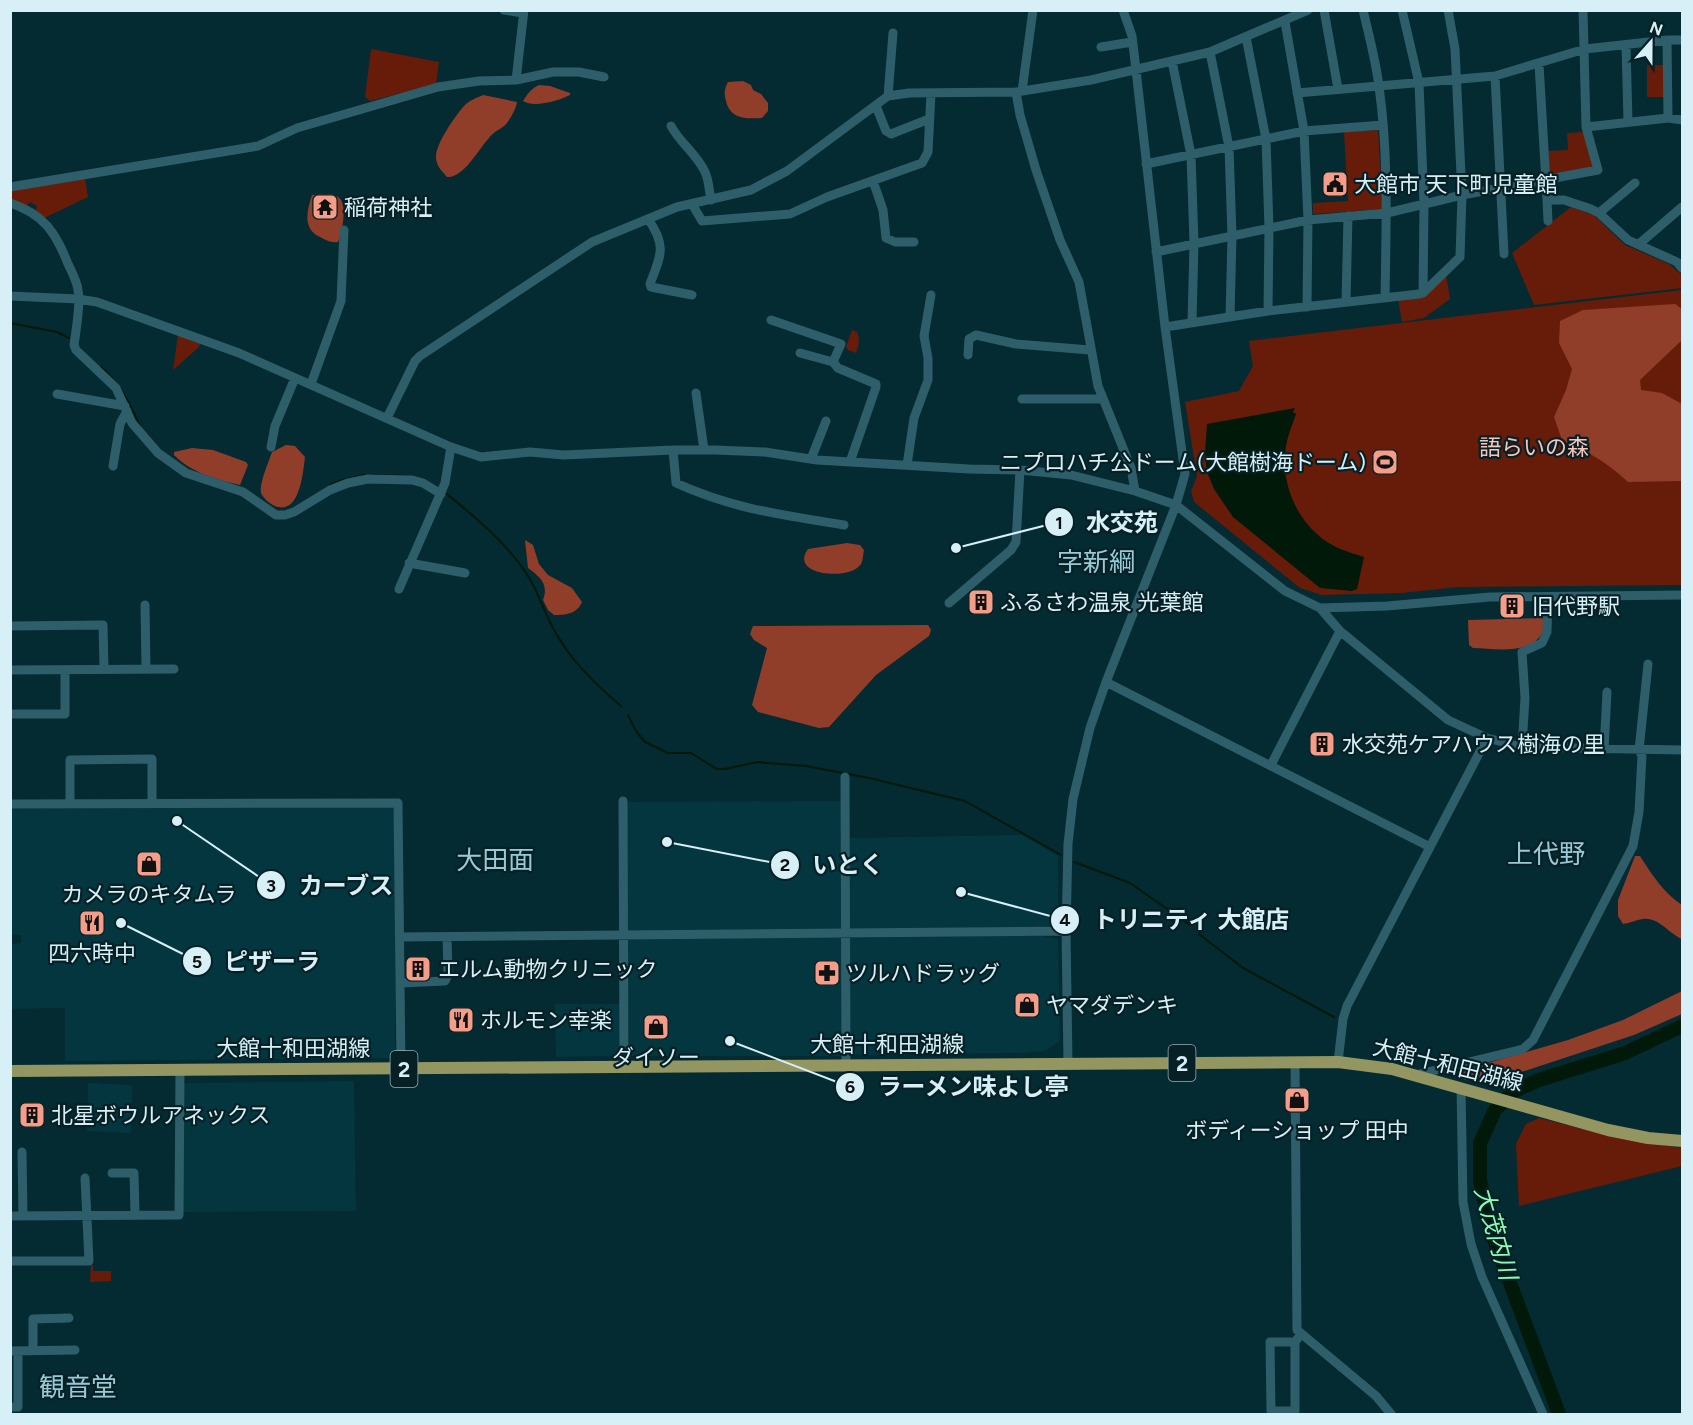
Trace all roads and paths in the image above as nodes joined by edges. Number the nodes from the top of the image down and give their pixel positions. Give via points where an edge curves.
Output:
1 (504, 10) edge
2 (1033, 10) edge
3 (1123, 10) edge
4 (1308, 10) edge
5 (1324, 10) edge
6 (1363, 10) edge
7 (1402, 10) edge
8 (1448, 10) edge
9 (1583, 10) edge
10 (524, 12) edge
11 (1285, 22) junction
12 (893, 33) dead end
13 (1246, 37) junction
14 (1667, 40) junction
15 (1683, 40) edge
16 (1132, 42) junction
17 (1626, 45) junction
18 (1101, 47) dead end
19 (1585, 50) junction
20 (1210, 52) junction
21 (1172, 61) junction
22 (1539, 64) junction
23 (1136, 70) junction
24 (1495, 76) junction
25 (604, 77) dead end
26 (516, 80) junction
27 (1455, 80) junction
28 (1419, 83) junction
29 (1379, 86) junction
30 (1338, 89) junction
31 (1019, 92) junction
32 (1297, 93) junction
33 (931, 94) junction
34 (888, 96) junction
35 (876, 106) junction
36 (1668, 118) junction
37 (929, 119) junction
38 (1683, 120) edge
39 (1628, 122) junction
40 (1383, 125) junction
41 (671, 126) dead end
42 (1586, 127) junction
43 (1304, 131) junction
44 (1266, 139) junction
45 (1229, 147) junction
46 (1191, 155) junction
47 (1146, 164) junction
48 (1546, 180) junction
49 (873, 181) junction
50 (1635, 183) dead end
51 (10, 187) edge
52 (1500, 188) junction
53 (1462, 195) junction
54 (711, 200) junction
55 (1547, 200) junction
56 (10, 203) edge
57 (692, 204) junction
58 (1424, 205) junction
59 (1683, 207) edge
60 (1387, 213) junction
61 (1599, 213) junction
62 (1348, 216) junction
63 (648, 219) junction
64 (1308, 220) junction
65 (1548, 220) dead end
66 (1269, 228) junction
67 (344, 230) dead end
68 (1232, 236) junction
69 (914, 242) dead end
70 (1194, 243) junction
71 (1639, 244) junction
72 (1156, 252) junction
73 (1504, 254) dead end
74 (1683, 268) edge
75 (1423, 293) junction
76 (692, 294) dead end
77 (930, 295) dead end
78 (10, 296) edge
79 (1385, 298) junction
80 (78, 299) junction
81 (1346, 302) junction
82 (1307, 306) junction
83 (1268, 311) junction
84 (1230, 317) junction
85 (771, 320) dead end
86 (1192, 322) junction
87 (1165, 327) junction
88 (1090, 350) junction
89 (800, 353) dead end
90 (968, 355) dead end
91 (833, 362) junction
92 (295, 378) junction
93 (312, 384) junction
94 (696, 393) dead end
95 (57, 394) dead end
96 (1022, 399) dead end
97 (1103, 399) junction
98 (126, 409) junction
99 (387, 418) junction
100 (826, 421) dead end
101 (271, 447) dead end
102 (452, 447) junction
103 (673, 450) junction
104 (704, 450) junction
105 (811, 459) junction
106 (849, 462) junction
107 (907, 465) junction
108 (113, 466) dead end
109 (1020, 470) junction
110 (1135, 491) junction
111 (441, 494) junction
112 (1176, 505) junction
113 (844, 525) dead end
114 (409, 563) junction
115 (465, 573) dead end
116 (399, 589) dead end
117 (1683, 595) edge
118 (1548, 597) junction
119 (950, 603) dead end
120 (145, 605) dead end
121 (1320, 608) junction
122 (10, 626) edge
123 (1340, 631) junction
124 (1648, 664) dead end
125 (104, 668) junction
126 (146, 668) junction
127 (64, 669) junction
128 (174, 669) dead end
129 (10, 670) edge
130 (1106, 682) junction
131 (1606, 692) dead end
132 (10, 714) edge
133 (1487, 738) junction
134 (1522, 747) junction
135 (1604, 750) junction
136 (1639, 750) junction
137 (1683, 750) edge
138 (1271, 765) junction
139 (845, 777) dead end
140 (622, 801) dead end
141 (70, 803) junction
142 (152, 803) junction
143 (10, 804) edge
144 (1431, 847) junction
145 (1066, 931) junction
146 (846, 934) junction
147 (623, 936) junction
148 (400, 937) junction
149 (447, 937) junction
150 (400, 983) junction
151 (1295, 1062) junction
152 (1338, 1062) junction
153 (846, 1064) junction
154 (1068, 1064) junction
155 (624, 1067) junction
156 (180, 1069) junction
157 (401, 1070) junction
158 (10, 1071) edge
159 (1415, 1075) junction
160 (1461, 1088) junction
161 (1683, 1141) edge
162 (22, 1152) dead end
163 (112, 1173) dead end
164 (85, 1178) dead end
165 (135, 1214) junction
166 (10, 1216) edge
167 (23, 1216) junction
168 (86, 1216) junction
169 (10, 1262) edge
170 (69, 1318) dead end
171 (1298, 1338) junction
172 (33, 1350) junction
173 (75, 1350) dead end
174 (14, 1351) edge
175 (10, 1407) edge
176 (1391, 1414) edge
177 (1544, 1414) edge

1 - 10 street
2 - 31 street
3 - 16 street
4 - 11 street
5 - 30 street
6 - 29 street
7 - 28 street
8 - 27 street via 1455,49
9 - 19 street
10 - 26 street
11 - 13 street
11 - 32 street
12 - 34 street
13 - 20 street
13 - 44 street
14 - 15 street
14 - 17 street
14 - 36 street
16 - 18 street
16 - 23 street
17 - 19 street
17 - 39 street
19 - 22 street
19 - 42 street
20 - 21 street
20 - 45 street
21 - 23 street
21 - 46 street
22 - 24 street
22 - 48 street
23 - 31 street
23 - 47 street
24 - 27 street
24 - 52 street
25 - 26 street via 553,72
26 - 51 street via 438,87 297,128 258,146
27 - 28 street
27 - 53 street
28 - 29 street
28 - 58 street
29 - 30 street
29 - 40 street
30 - 32 street
31 - 33 street
31 - 88 street via 1020,116 1036,170 1079,282
32 - 43 street
33 - 34 street
33 - 37 street
34 - 35 street
35 - 37 street via 891,134
35 - 54 street via 787,171 752,190
36 - 38 street
36 - 39 street
37 - 49 street via 928,152 922,163
39 - 42 street
40 - 43 street
40 - 60 street
41 - 54 street via 704,168
42 - 48 street via 1598,170
43 - 44 street
43 - 64 street
44 - 45 street
44 - 66 street
45 - 46 street
45 - 68 street
46 - 47 street
46 - 70 street
47 - 72 street
48 - 52 street
48 - 55 street
49 - 57 street via 790,213 769,217 702,221
49 - 69 street via 883,210 886,238
50 - 61 street
52 - 53 street
52 - 73 street
53 - 58 street
53 - 75 street via 1460,257
54 - 57 street
55 - 61 street via 1564,200
55 - 65 street
56 - 80 street via 23,207 50,227 59,240
57 - 63 street
58 - 60 street
58 - 75 street
59 - 71 street
60 - 62 street
60 - 79 street
61 - 71 street via 1628,240
62 - 64 street
62 - 81 street
63 - 76 street via 660,243 651,287
63 - 99 street via 592,242 420,356
64 - 66 street
64 - 82 street
66 - 68 street
66 - 83 street
67 - 93 street via 341,301
68 - 70 street
68 - 84 street
70 - 72 street
70 - 86 street
71 - 74 street
72 - 87 street
75 - 79 street
77 - 107 street via 924,336 928,380 914,418
78 - 80 street
79 - 81 street
80 - 92 street via 98,302 197,338
80 - 98 street via 74,345 86,361 108,378
81 - 82 street
82 - 83 street
83 - 84 street
84 - 86 street
85 - 91 street via 841,344
86 - 87 street
87 - 112 street via 1185,474
88 - 90 street via 1016,344 976,335 969,339
88 - 97 street
89 - 91 street
91 - 106 street via 838,368 876,384
92 - 93 street
92 - 101 street via 275,426
93 - 99 street
94 - 104 street
95 - 98 street
96 - 97 street
97 - 110 street via 1131,468
98 - 108 street
98 - 111 street via 144,439 186,473 243,492 276,515 294,512 330,490 368,479 412,480
99 - 102 street
100 - 105 street
102 - 103 street via 481,457 530,452 564,455
102 - 111 street
103 - 104 street
103 - 113 street via 676,483 705,496 752,510
104 - 105 street via 765,452
105 - 106 street
106 - 107 street
107 - 109 street
109 - 110 street via 1071,475
109 - 119 street via 1016,542
110 - 112 street
111 - 114 street
112 - 121 street via 1285,591
112 - 130 street
114 - 115 street
114 - 116 street
117 - 118 street
118 - 121 street
118 - 134 street via 1547,632 1542,643 1522,652
120 - 126 street
121 - 123 street
122 - 125 street via 103,626
123 - 133 street via 1448,720
123 - 138 street
124 - 136 street
125 - 126 street
125 - 127 street
126 - 128 street
127 - 129 street
127 - 132 street via 65,714
130 - 138 street
130 - 145 street via 1073,799
131 - 135 street
133 - 134 street
133 - 144 street
134 - 135 street
135 - 136 street
136 - 137 street
136 - 159 street via 1639,812 1633,846 1533,1040 1523,1049
138 - 144 street
139 - 146 street
140 - 147 street
141 - 142 street
141 - 142 street via 70,760 152,759
141 - 143 street
142 - 148 street via 398,803
144 - 152 street via 1347,1006
145 - 146 street
145 - 154 street
146 - 147 street
146 - 153 street
147 - 149 street
147 - 155 street
148 - 149 street
148 - 150 street
149 - 150 street via 445,981
150 - 157 street
151 - 152 main road, 大館十和田湖線 / 2
151 - 154 main road, 大館十和田湖線 / 2
151 - 171 street
152 - 159 main road, 大館十和田湖線 / 2
153 - 154 main road, 大館十和田湖線 / 2
153 - 155 main road, 大館十和田湖線 / 2
155 - 157 main road, 大館十和田湖線 / 2
156 - 157 main road, 大館十和田湖線 / 2
156 - 158 main road, 大館十和田湖線 / 2
156 - 165 street via 179,1215
159 - 160 main road, 大館十和田湖線 / 2
160 - 161 main road, 大館十和田湖線 / 2 via 1628,1134
160 - 177 street via 1463,1202 1471,1244
162 - 167 street
163 - 165 street via 134,1173
164 - 168 street
165 - 168 street
166 - 167 street
167 - 168 street
168 - 169 street via 89,1261
170 - 172 street via 33,1319
171 - 171 street via 1295,1412 1271,1411 1270,1342
171 - 176 street via 1376,1396
172 - 173 street
172 - 174 street
174 - 175 street via 18,1407

